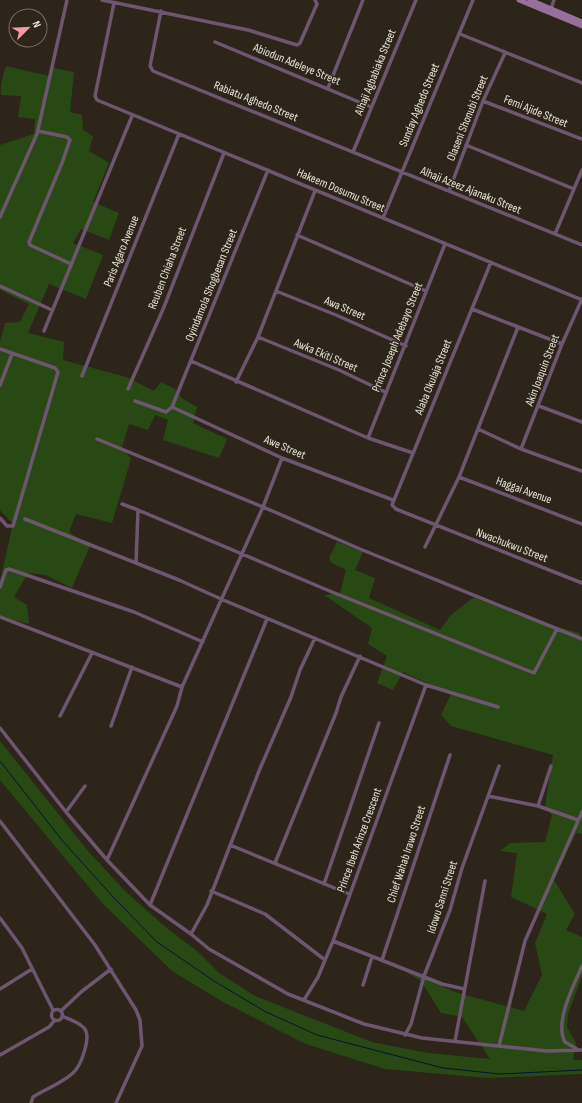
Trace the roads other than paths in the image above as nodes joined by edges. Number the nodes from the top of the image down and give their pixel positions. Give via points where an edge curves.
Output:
1 (67, 0) edge
2 (102, 0) edge
3 (315, 0) edge
4 (363, 0) edge
5 (416, 0) edge
6 (473, 0) edge
7 (519, 0) edge
8 (530, 0) edge
9 (554, 0) edge
10 (114, 3) junction
11 (550, 10) junction
12 (161, 11) junction
13 (582, 22) edge
14 (582, 26) edge
15 (460, 34) junction
16 (215, 42) dead end
17 (505, 53) junction
18 (582, 83) edge
19 (328, 88) junction
20 (483, 101) junction
21 (371, 107) junction
22 (132, 116) junction
23 (38, 130) junction
24 (178, 134) junction
25 (582, 139) edge
26 (466, 146) junction
27 (353, 152) junction
28 (224, 153) junction
29 (268, 170) junction
30 (582, 170) edge
31 (402, 173) junction
32 (574, 189) junction
33 (315, 191) junction
34 (448, 191) junction
35 (0, 217) edge
36 (383, 218) junction
37 (555, 234) junction
38 (297, 235) junction
39 (445, 244) junction
40 (582, 245) edge
41 (491, 262) junction
42 (71, 264) junction
43 (0, 286) edge
44 (276, 291) junction
45 (426, 291) junction
46 (582, 300) edge
47 (472, 309) junction
48 (52, 310) junction
49 (518, 327) junction
50 (44, 331) dead end
51 (258, 337) junction
52 (562, 344) junction
53 (406, 346) junction
54 (0, 349) edge
55 (12, 354) junction
56 (191, 361) junction
57 (82, 376) dead end
58 (236, 382) junction
59 (0, 385) edge
60 (128, 389) dead end
61 (385, 392) junction
62 (135, 402) dead end
63 (539, 406) junction
64 (172, 407) junction
65 (582, 422) edge
66 (478, 429) junction
67 (368, 438) junction
68 (97, 439) dead end
69 (521, 449) junction
70 (413, 454) junction
71 (282, 458) junction
72 (582, 471) edge
73 (459, 477) junction
74 (393, 500) junction
75 (122, 504) dead end
76 (263, 507) junction
77 (138, 510) junction
78 (0, 518) edge
79 (25, 519) dead end
80 (582, 524) edge
81 (436, 525) junction
82 (425, 547) dead end
83 (242, 554) junction
84 (136, 562) junction
85 (582, 583) edge
86 (0, 587) edge
87 (221, 599) junction
88 (0, 617) edge
89 (267, 619) junction
90 (557, 629) junction
91 (315, 638) junction
92 (582, 639) edge
93 (203, 642) junction
94 (92, 653) junction
95 (360, 656) junction
96 (132, 667) junction
97 (426, 685) junction
98 (182, 687) junction
99 (498, 707) dead end
100 (60, 716) dead end
101 (379, 723) dead end
102 (111, 726) dead end
103 (0, 728) edge
104 (450, 755) dead end
105 (499, 766) dead end
106 (551, 766) dead end
107 (85, 786) dead end
108 (488, 796) junction
109 (538, 806) junction
110 (66, 812) junction
111 (582, 812) edge
112 (578, 820) junction
113 (0, 821) edge
114 (230, 845) junction
115 (107, 860) junction
116 (275, 863) junction
117 (485, 881) dead end
118 (324, 884) junction
119 (212, 891) junction
120 (349, 894) junction
121 (150, 905) junction
122 (0, 918) edge
123 (191, 934) junction
124 (334, 941) junction
125 (372, 957) junction
126 (325, 960) junction
127 (382, 960) junction
128 (582, 966) edge
129 (32, 968) junction
130 (111, 969) junction
131 (424, 976) junction
132 (363, 985) dead end
133 (0, 989) edge
134 (464, 989) junction
135 (304, 1000) junction
136 (53, 1010) junction
137 (61, 1011) junction
138 (62, 1016) junction
139 (55, 1020) junction
140 (405, 1035) junction
141 (455, 1041) junction
142 (499, 1046) junction
143 (580, 1050) edge
144 (0, 1055) edge
145 (31, 1103) edge
146 (116, 1103) edge

1 - 23 street
2 - 10 street
3 - 12 street via 318,4 297,45 248,30
4 - 19 street
5 - 21 street, Alhaji Agbabiaka Street
6 - 15 street, Sunday Aghedo Street
7 - 11 main road
8 - 11 main road
9 - 11 street
10 - 12 street
10 - 22 street, Hakeem Dosumu Street via 95,96 96,100
11 - 13 main road
11 - 14 main road
12 - 27 street, Rabiatu Aghedo Street via 151,69
15 - 17 street
15 - 31 street, Sunday Aghedo Street
16 - 19 street, Abiodun Adeleye Street
17 - 18 street
17 - 20 street, Olaseni Shonubi Street
19 - 21 street, Abiodun Adeleye Street
20 - 25 street, Femi Ajide Street
20 - 26 street, Olaseni Shonubi Street
21 - 27 street, Alhaji Agbabiaka Street
22 - 24 street, Hakeem Dosumu Street
22 - 42 street
23 - 35 street
23 - 42 street via 70,140 29,242 30,245
24 - 28 street, Hakeem Dosumu Street
24 - 57 street, Paris Agaro Avenue
26 - 32 street
26 - 34 street, Olaseni Shonubi Street
27 - 31 street, Alhaji Azeez Ajanaku Street
28 - 29 street, Hakeem Dosumu Street
28 - 60 street, Reuben Chiaha Street via 164,307
29 - 33 street, Hakeem Dosumu Street
29 - 56 street, Oyindamola Shogbesan Street
30 - 32 street
31 - 34 street, Alhaji Azeez Ajanaku Street
31 - 36 street, Sunday Aghedo Street
32 - 37 street
33 - 36 street, Hakeem Dosumu Street
33 - 38 street
34 - 37 street, Alhaji Azeez Ajanaku Street
36 - 39 street, Hakeem Dosumu Street
37 - 40 street, Alhaji Azeez Ajanaku Street
38 - 44 street
38 - 45 street
39 - 41 street, Hakeem Dosumu Street
39 - 45 street, Prince Joseph Adebayo Street
41 - 46 street, Hakeem Dosumu Street
41 - 47 street, Alaba Okulaja Street
42 - 48 street
43 - 48 street
44 - 51 street
44 - 53 street, Awa Street
45 - 53 street, Prince Joseph Adebayo Street
46 - 52 street, Akin Joaquin Street
47 - 49 street
47 - 70 street, Alaba Okulaja Street
48 - 50 street
49 - 52 street
49 - 66 street
51 - 58 street
51 - 61 street, Awka Ekiti Street
52 - 63 street, Akin Joaquin Street
53 - 61 street, Prince Joseph Adebayo Street
54 - 55 street
55 - 59 street
55 - 78 street via 55,368 58,372 13,526 7,526
56 - 58 street
56 - 64 street, Oyindamola Shogbesan Street
58 - 67 street
61 - 67 street, Prince Joseph Adebayo Street
62 - 64 street via 166,412
63 - 65 street
63 - 69 street, Akin Joaquin Street
64 - 71 street, Awe Street
66 - 69 street
66 - 73 street
67 - 70 street
68 - 76 street
69 - 72 street
70 - 74 street, Alaba Okulaja Street
71 - 74 street, Awe Street
71 - 76 street
73 - 80 street, Haggai Avenue
73 - 81 street
74 - 81 street, Nwachukwu Street via 393,508
75 - 77 street
76 - 83 street
76 - 90 street via 360,550
77 - 83 street
77 - 84 street
79 - 84 street
81 - 82 street
81 - 85 street, Nwachukwu Street
83 - 87 street
83 - 90 street via 534,673
84 - 87 street
86 - 93 street via 8,569 134,612
87 - 89 street
87 - 93 street
88 - 94 street
89 - 91 street
89 - 121 street
90 - 92 street
91 - 95 street
91 - 114 street
93 - 98 street
94 - 96 street
94 - 100 street
95 - 97 street
95 - 116 street via 340,697 336,713
96 - 98 street
96 - 102 street
97 - 99 street
97 - 120 street, Prince Ibeh Arinze Crescent via 379,819
98 - 115 street via 177,706
101 - 118 street
103 - 110 street
104 - 127 street, Chief Wahab Irawo Street
105 - 108 street, Idowu Sanni Street
106 - 109 street
107 - 110 street
108 - 109 street
108 - 131 street, Idowu Sanni Street via 450,910
109 - 112 street
110 - 115 street
111 - 112 street
112 - 142 street via 525,941
113 - 130 street
114 - 116 street
114 - 119 street
115 - 121 street
116 - 118 street
117 - 134 street
118 - 120 street
119 - 123 street
119 - 126 street via 265,914
120 - 124 street, Prince Ibeh Arinze Crescent
121 - 123 street
122 - 129 street via 22,948
123 - 135 street via 210,949 288,994
124 - 125 street
124 - 126 street, Prince Ibeh Arinze Crescent
125 - 127 street
125 - 132 street
126 - 135 street, Prince Ibeh Arinze Crescent
127 - 131 street
128 - 143 street via 566,1006 562,1027 565,1042
129 - 133 street
129 - 136 street
130 - 137 street
130 - 146 street via 136,1010 140,1020 142,1046
131 - 134 street via 442,984
131 - 140 street, Idowu Sanni Street via 417,1005
134 - 141 street
135 - 140 street via 349,1019
136 - 137 street
136 - 139 street via 51,1015
137 - 138 street
138 - 139 street
138 - 145 street via 83,1026 86,1031 87,1043 81,1060 73,1074 33,1097
139 - 144 street via 49,1027
140 - 141 street
141 - 142 street
142 - 143 street via 547,1051

